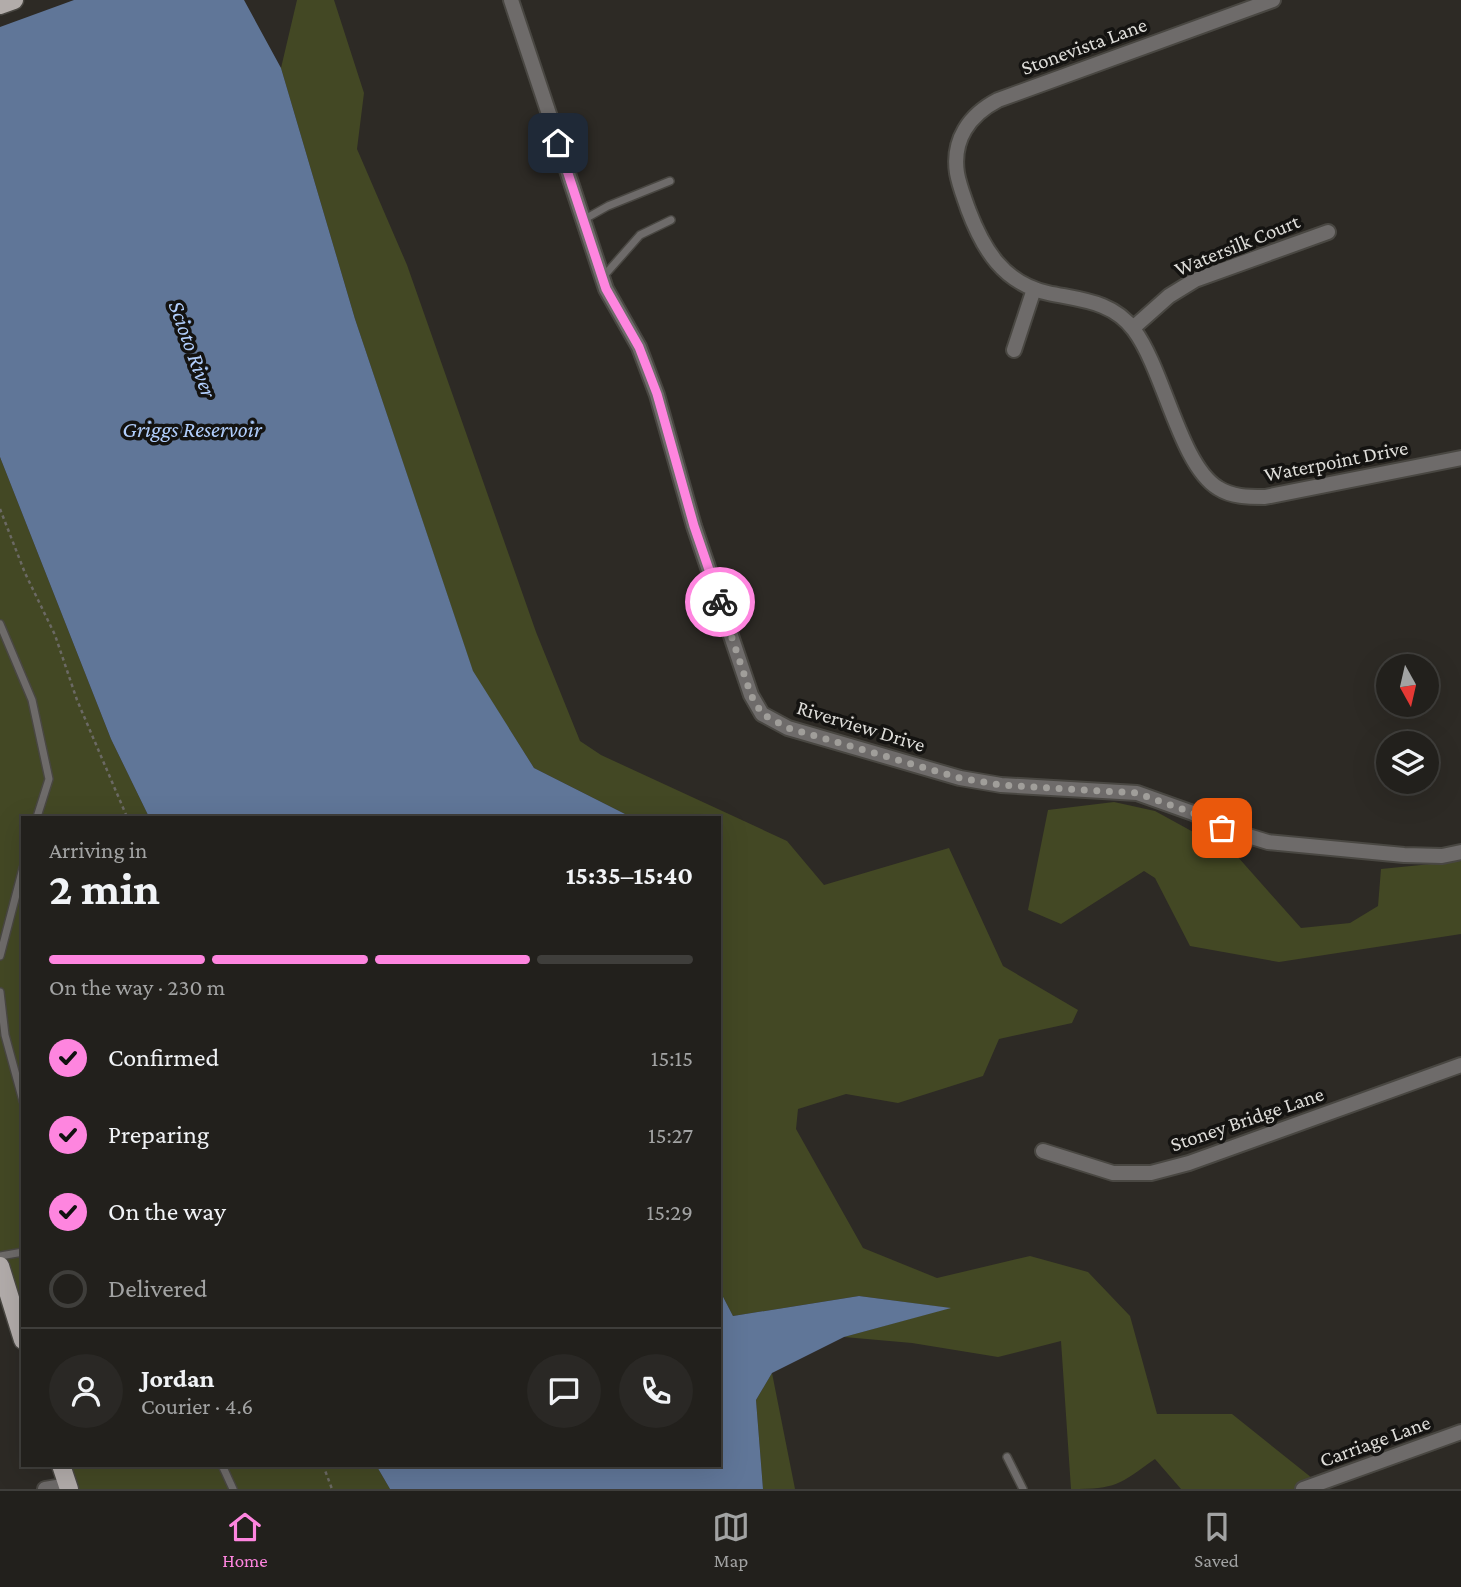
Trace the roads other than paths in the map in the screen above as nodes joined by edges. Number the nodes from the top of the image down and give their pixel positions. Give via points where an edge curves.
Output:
1 (14, 0) edge
2 (511, 0) edge
3 (1273, 0) edge
4 (0, 5) edge
5 (552, 123) dead end
6 (558, 143) dead end
7 (670, 181) dead end
8 (583, 220) junction
9 (671, 220) dead end
10 (1328, 232) dead end
11 (602, 277) junction
12 (1034, 289) junction
13 (1133, 328) junction
14 (1014, 350) dead end
15 (1461, 458) edge
16 (0, 624) edge
17 (37, 816) edge
18 (1461, 852) edge
19 (21, 876) edge
20 (0, 956) edge
21 (0, 992) edge
22 (1461, 1065) edge
23 (21, 1094) edge
24 (1043, 1151) dead end
25 (21, 1252) edge
26 (0, 1256) edge
27 (0, 1266) edge
28 (21, 1334) edge
29 (1461, 1432) edge
30 (1007, 1457) dead end
31 (62, 1467) edge
32 (223, 1467) edge
33 (68, 1487) edge
34 (45, 1489) edge
35 (233, 1489) edge
36 (1023, 1489) edge
37 (1304, 1489) edge

1 - 4 main road
2 - 5 street
3 - 12 street, Stonevista Lane via 998,100 976,113 961,134 955,158 959,183 987,252 999,266
6 - 8 street, Riverview Drive
7 - 8 lane
8 - 11 street, Riverview Drive
9 - 11 lane via 640,235
10 - 13 street, Watersilk Court via 1195,281 1169,296
11 - 18 street, Riverview Drive via 639,347 657,394 694,526 751,695 762,714 788,728 960,778 1001,785 1137,793 1268,842 1413,855
12 - 13 street via 1103,305
12 - 14 street
13 - 15 street, Waterpoint Drive via 1151,356 1192,457 1219,489 1241,497 1265,497
16 - 17 lane via 32,700 49,779
19 - 20 lane
21 - 23 lane via 5,1035
22 - 24 street, Stoney Bridge Lane via 1151,1173 1113,1174
25 - 26 lane
27 - 28 main road
29 - 37 street, Carriage Lane
30 - 36 lane
31 - 33 main road
32 - 35 lane
33 - 34 street

